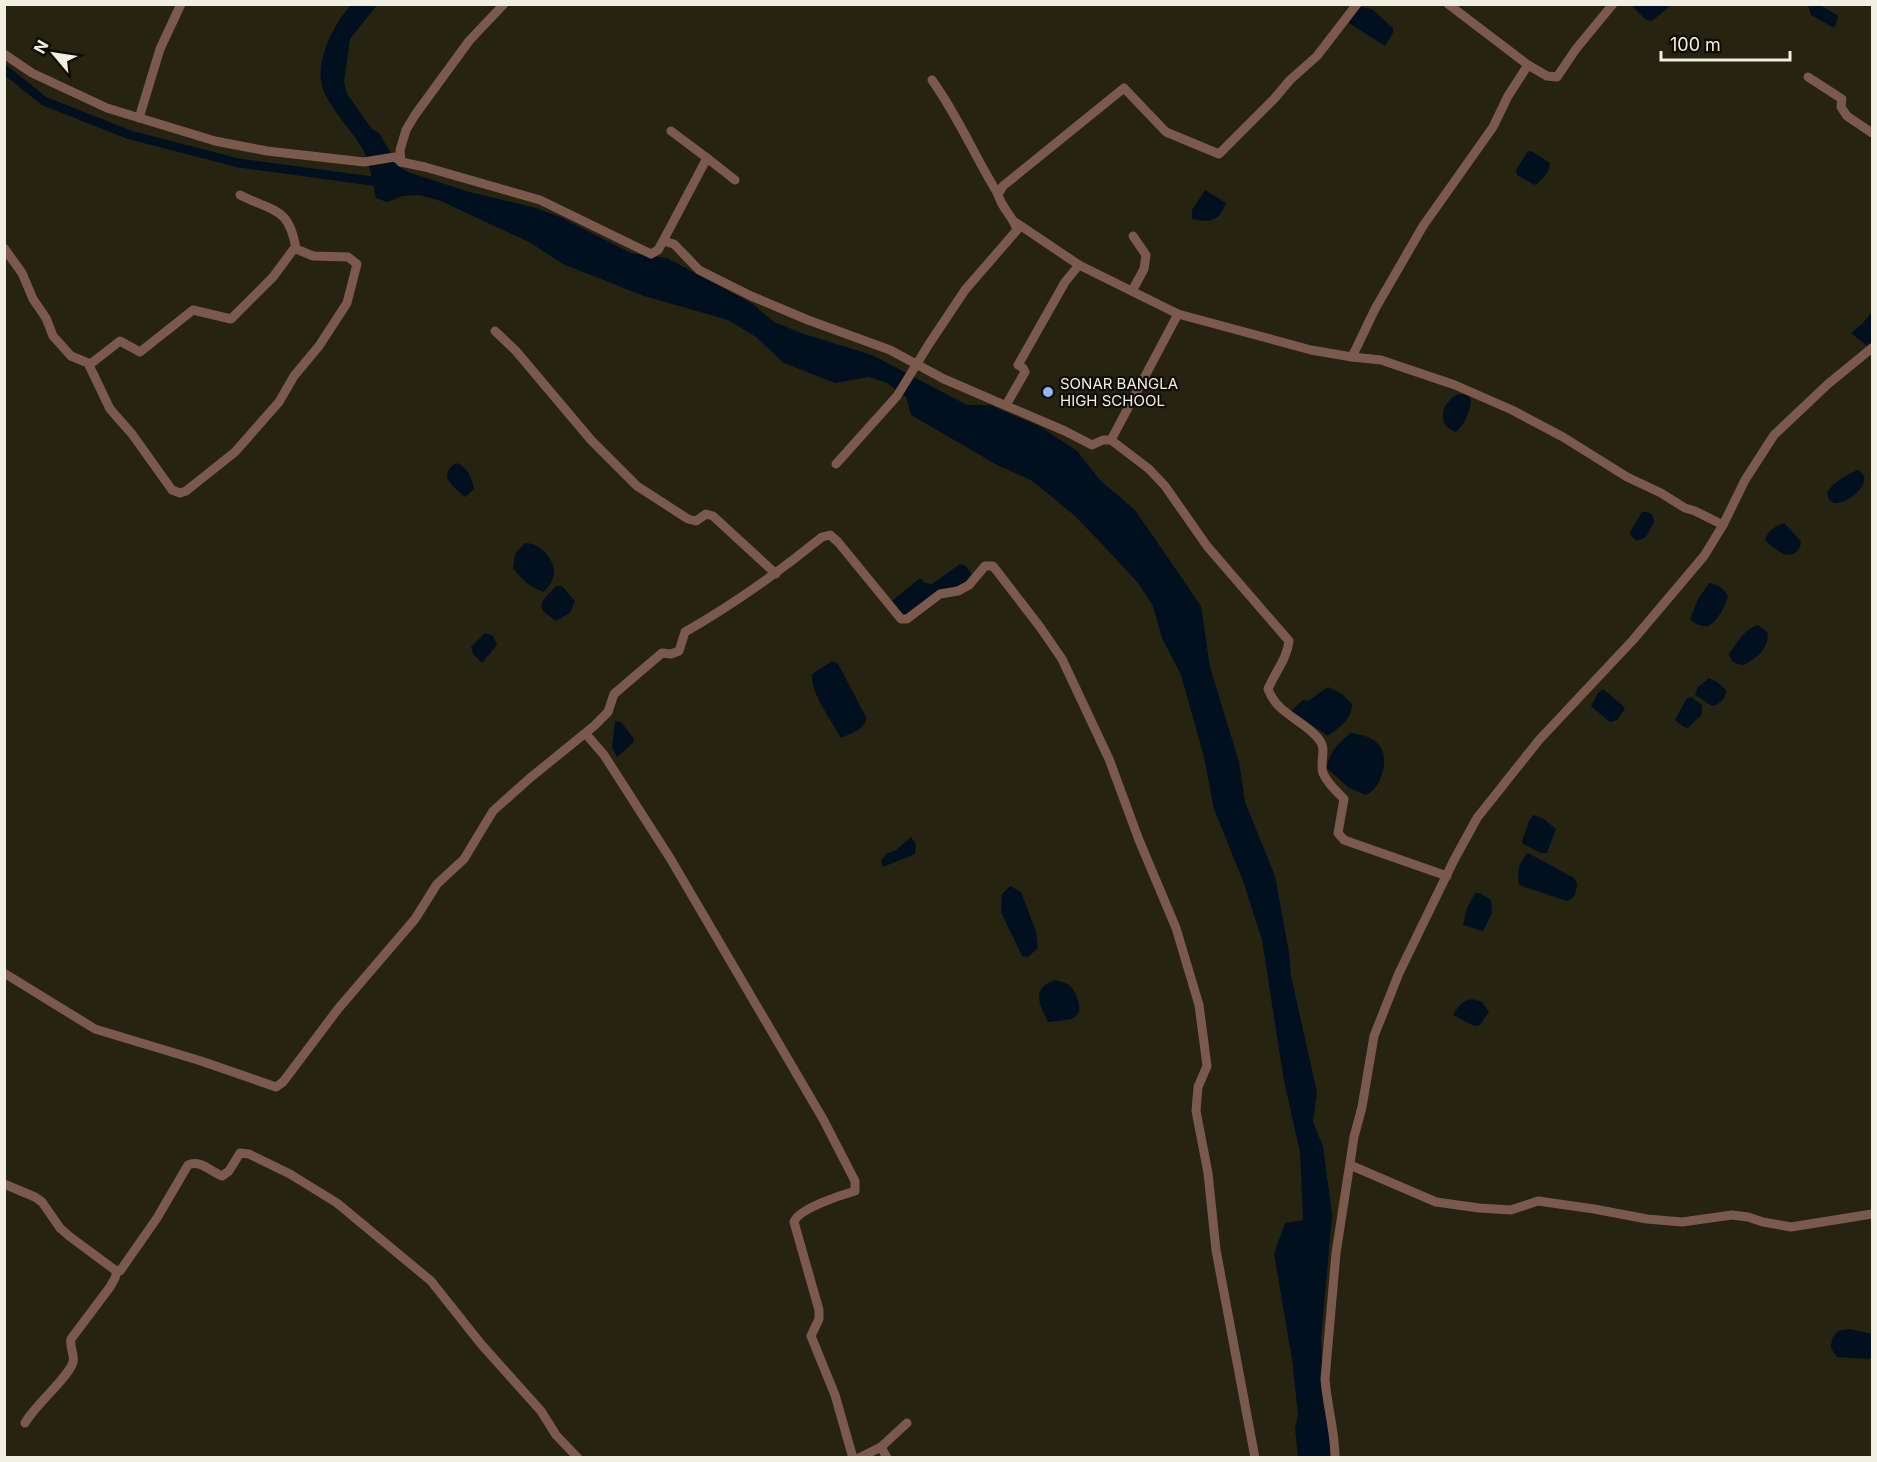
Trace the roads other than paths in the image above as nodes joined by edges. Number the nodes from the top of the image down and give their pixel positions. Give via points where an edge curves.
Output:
1 (181, 4) edge
2 (504, 4) edge
3 (1358, 4) edge
4 (1448, 4) edge
5 (1613, 4) edge
6 (4, 54) edge
7 (1528, 65) junction
8 (1808, 77) dead end
9 (932, 80) dead end
10 (140, 118) junction
11 (671, 131) dead end
12 (1872, 133) edge
13 (707, 158) junction
14 (398, 160) junction
15 (735, 180) dead end
16 (998, 194) junction
17 (240, 195) dead end
18 (1015, 222) junction
19 (1133, 236) dead end
20 (663, 241) junction
21 (4, 248) edge
22 (296, 249) junction
23 (1079, 265) junction
24 (1132, 291) junction
25 (1178, 314) junction
26 (495, 331) dead end
27 (1872, 348) edge
28 (1352, 357) junction
29 (89, 365) junction
30 (915, 367) junction
31 (1006, 405) junction
32 (1111, 440) junction
33 (836, 464) dead end
34 (1723, 525) junction
35 (776, 574) junction
36 (586, 734) junction
37 (1447, 876) junction
38 (4, 973) edge
39 (1350, 1165) junction
40 (4, 1184) edge
41 (1872, 1214) edge
42 (117, 1271) junction
43 (25, 1423) dead end
44 (908, 1423) dead end
45 (881, 1447) junction
46 (578, 1458) edge
47 (853, 1458) edge
48 (859, 1458) edge
49 (887, 1458) edge
50 (1255, 1458) edge
51 (1335, 1458) edge

1 - 10 street via 160,50
2 - 14 street via 469,41 415,115 406,130
3 - 16 street via 1317,56 1219,154 1166,132 1124,88
4 - 7 street
5 - 7 street via 1557,77
6 - 10 street via 72,93
7 - 28 street via 1493,127 1423,226
8 - 12 street via 1842,99 1841,107 1847,116
9 - 16 street
10 - 14 street via 215,141 267,151 364,162
11 - 13 street
13 - 15 street
13 - 20 street
14 - 20 street via 540,200 651,254
16 - 18 street
17 - 22 street via 284,217 291,226
18 - 23 street
18 - 30 street via 1017,230 965,290
19 - 24 street via 1146,255 1144,269
20 - 30 street via 674,244 699,270 751,296 891,350
21 - 29 street via 22,273 53,336 71,356
22 - 29 street via 231,319 193,310 140,352 120,341
22 - 29 street via 313,256 340,256 357,264 347,303 279,402 235,452 186,491 172,490 110,409
23 - 24 street
23 - 31 street via 1065,282 1018,365 1024,372
24 - 25 street
25 - 28 street via 1311,350
25 - 32 street
26 - 35 street via 637,486 688,519 712,516
27 - 34 street via 1774,435 1745,480
28 - 34 street via 1381,360 1455,385 1512,410 1563,436 1627,477
30 - 31 street
30 - 33 street via 897,396
31 - 32 street via 1092,445
32 - 37 street via 1165,486 1207,546 1289,641 1287,654 1268,689 1282,710 1319,738 1324,753 1322,771 1344,799 1338,833 1344,840
34 - 37 street via 1704,556 1633,640 1539,740 1477,818
35 - 36 street via 685,632 679,651 662,652 653,658 614,694 608,712
35 - 50 street via 822,537 830,535 901,619 907,619 940,594 969,585 985,566 993,566 1062,659 1108,759 1176,928 1199,1005 1207,1066 1198,1087 1196,1111 1208,1173 1216,1250
36 - 38 street via 493,811 464,859 437,884 415,919 276,1087 95,1029
36 - 47 street via 604,755 670,858 823,1119 855,1181 855,1191 831,1198 798,1215 794,1222 819,1310 811,1336 835,1395
37 - 39 street via 1399,973 1374,1036
39 - 41 street via 1436,1202 1479,1208 1511,1210 1538,1201 1647,1219 1682,1222 1732,1215 1791,1227
39 - 51 street via 1336,1252 1325,1379
40 - 42 street via 42,1202 60,1228
42 - 43 street via 116,1278 71,1339 74,1361 69,1371
42 - 46 street via 135,1251 188,1165 198,1164 222,1176 240,1153 249,1154 337,1203 431,1281
44 - 45 street
45 - 48 street
45 - 49 street

